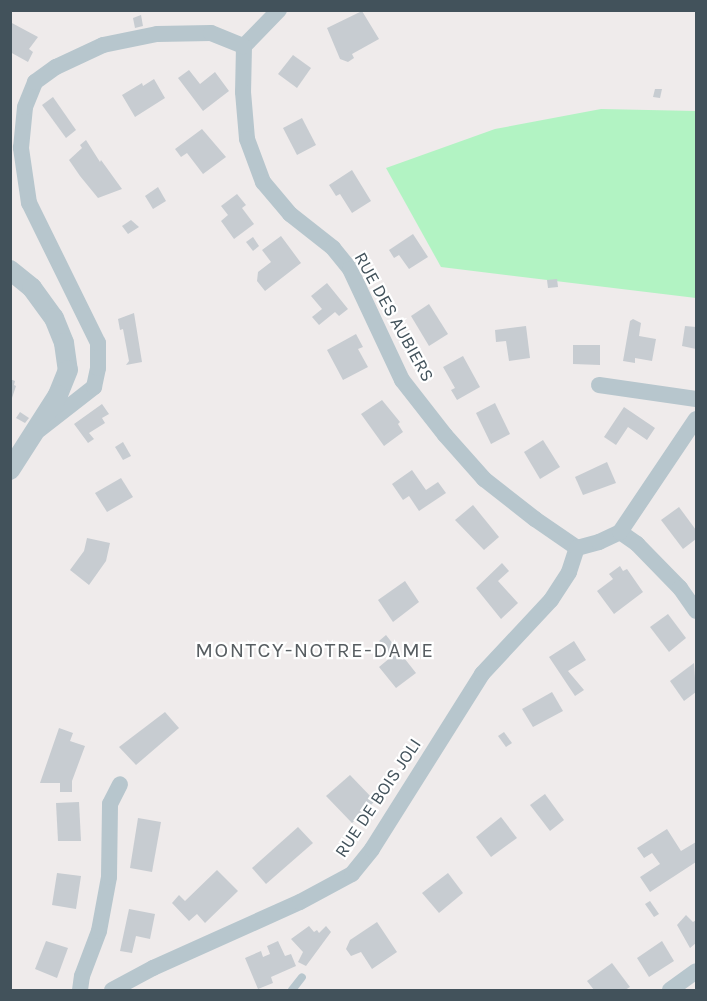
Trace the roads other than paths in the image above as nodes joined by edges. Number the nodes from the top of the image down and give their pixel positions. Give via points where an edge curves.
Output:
1 (279, 10) edge
2 (244, 46) junction
3 (10, 270) edge
4 (599, 385) dead end
5 (696, 399) edge
6 (696, 419) edge
7 (29, 438) junction
8 (10, 470) edge
9 (620, 532) junction
10 (577, 548) junction
11 (696, 611) edge
12 (120, 784) dead end
13 (696, 971) edge
14 (302, 977) dead end
15 (80, 990) edge
16 (112, 990) edge
17 (292, 990) edge
18 (670, 990) edge

1 - 2 street
2 - 7 street via 211,33 157,34 103,45 56,67 35,82 25,107 21,148 29,203 98,343 98,359 94,387
2 - 10 street, RUE DES AUBIERS via 247,139 263,182 290,214 333,248 350,269 402,380 445,435 484,479
3 - 7 street via 32,288 54,318 64,343 68,370 58,395
4 - 5 street
6 - 9 street
7 - 8 street
9 - 10 street
9 - 11 street via 680,588
10 - 16 street, RUE DE BOIS JOLI via 569,572 551,600 482,674 372,849 352,874
12 - 15 street via 110,804 107,888 99,931
13 - 18 street
14 - 17 lane

